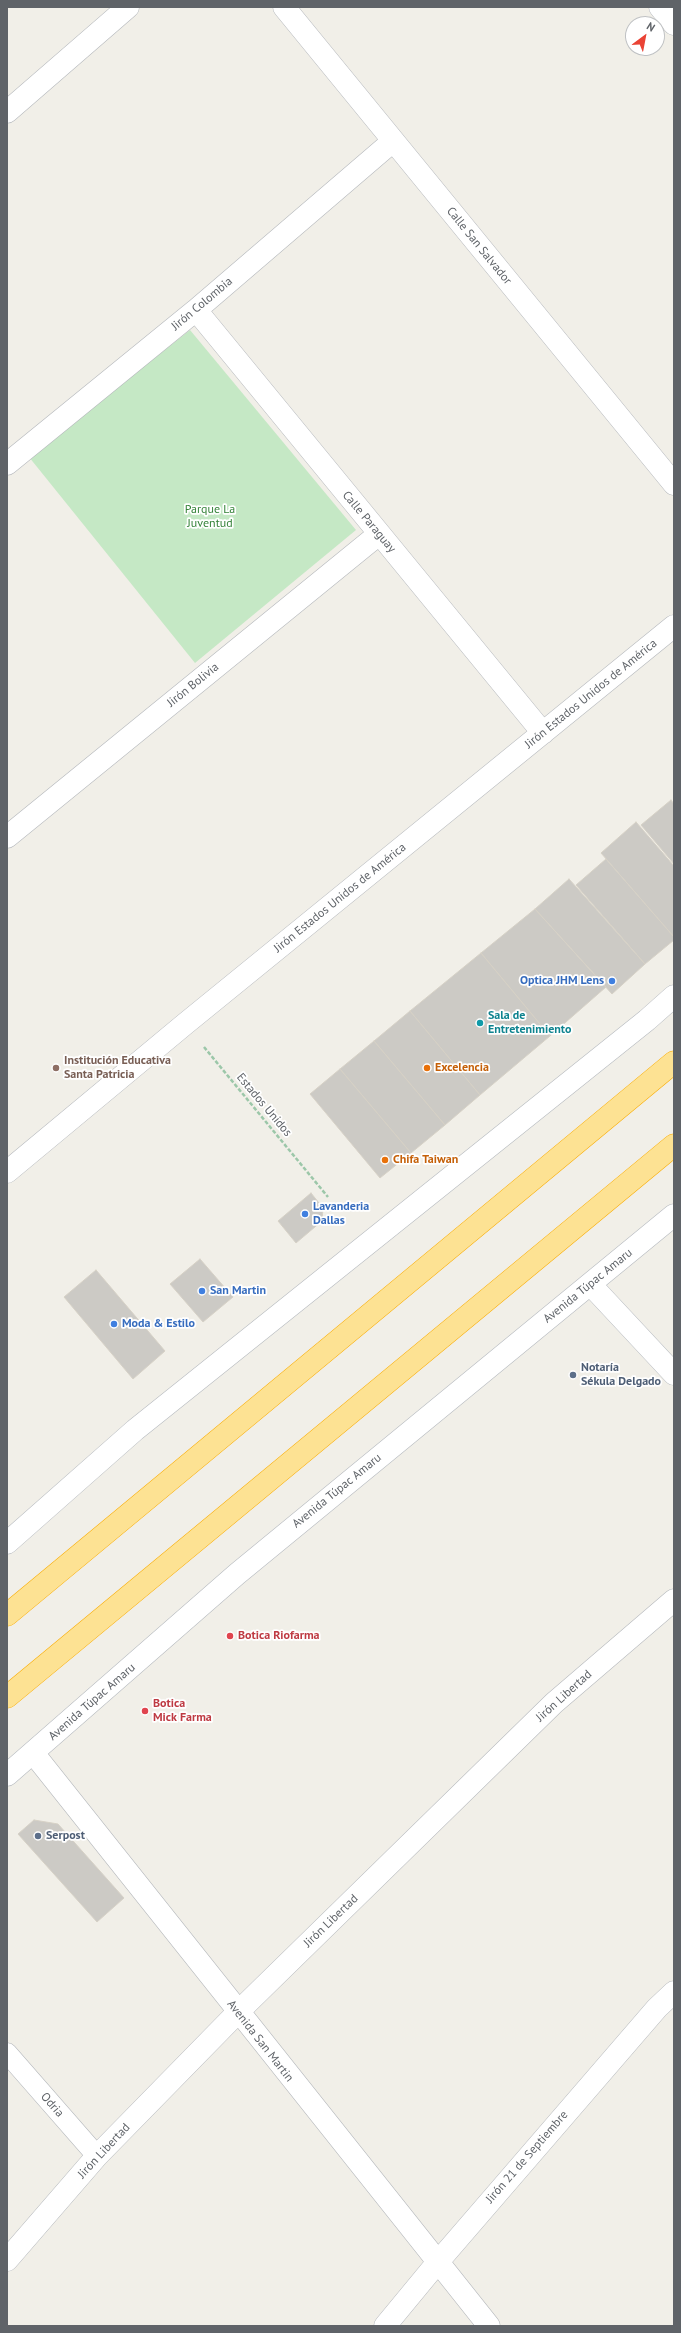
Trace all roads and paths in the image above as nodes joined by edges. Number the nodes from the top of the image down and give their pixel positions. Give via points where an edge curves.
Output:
1 (128, 7) edge
2 (284, 7) edge
3 (660, 7) edge
4 (674, 24) edge
5 (7, 112) edge
6 (393, 141) junction
7 (196, 310) junction
8 (7, 464) edge
9 (674, 484) edge
10 (379, 534) junction
11 (674, 626) edge
12 (543, 732) junction
13 (7, 837) edge
14 (674, 996) edge
15 (185, 1024) junction
16 (674, 1062) edge
17 (674, 1145) edge
18 (7, 1172) edge
19 (328, 1197) dead end
20 (674, 1215) edge
21 (590, 1284) junction
22 (674, 1374) edge
23 (7, 1543) edge
24 (674, 1600) edge
25 (7, 1615) edge
26 (7, 1697) edge
27 (34, 1754) junction
28 (7, 1775) edge
29 (674, 1992) edge
30 (238, 2012) junction
31 (7, 2053) edge
32 (97, 2156) junction
33 (7, 2260) edge
34 (437, 2263) junction
35 (385, 2326) edge
36 (489, 2326) edge

1 - 5 street
2 - 6 street, Calle San Salvador
3 - 4 street
6 - 7 street, Jirón Colombia
6 - 9 street, Calle San Salvador
7 - 8 street, Jirón Colombia
7 - 10 street, Calle Paraguay
10 - 12 street, Calle Paraguay
10 - 13 street, Jirón Bolivia
11 - 12 street, Jirón Estados Unidos de América
12 - 15 street, Jirón Estados Unidos de América
14 - 23 street via 135,1430
15 - 18 street, Jirón Estados Unidos de América
15 - 19 path, Estados Unidos
16 - 25 highway
17 - 26 highway
20 - 21 street, Avenida Túpac Amaru
21 - 22 street
21 - 27 street, Avenida Túpac Amaru via 237,1574
24 - 30 street, Jirón Libertad via 554,1704
27 - 28 street, Avenida Túpac Amaru
27 - 30 street, Avenida San Martin
29 - 34 street, Jirón 21 de Septiembre via 657,2008
30 - 32 street, Jirón Libertad
30 - 34 street, Avenida San Martin
31 - 32 lane, Odria
32 - 33 street, Jirón Libertad
34 - 35 street, Jirón 21 de Septiembre
34 - 36 street, Avenida San Martin

